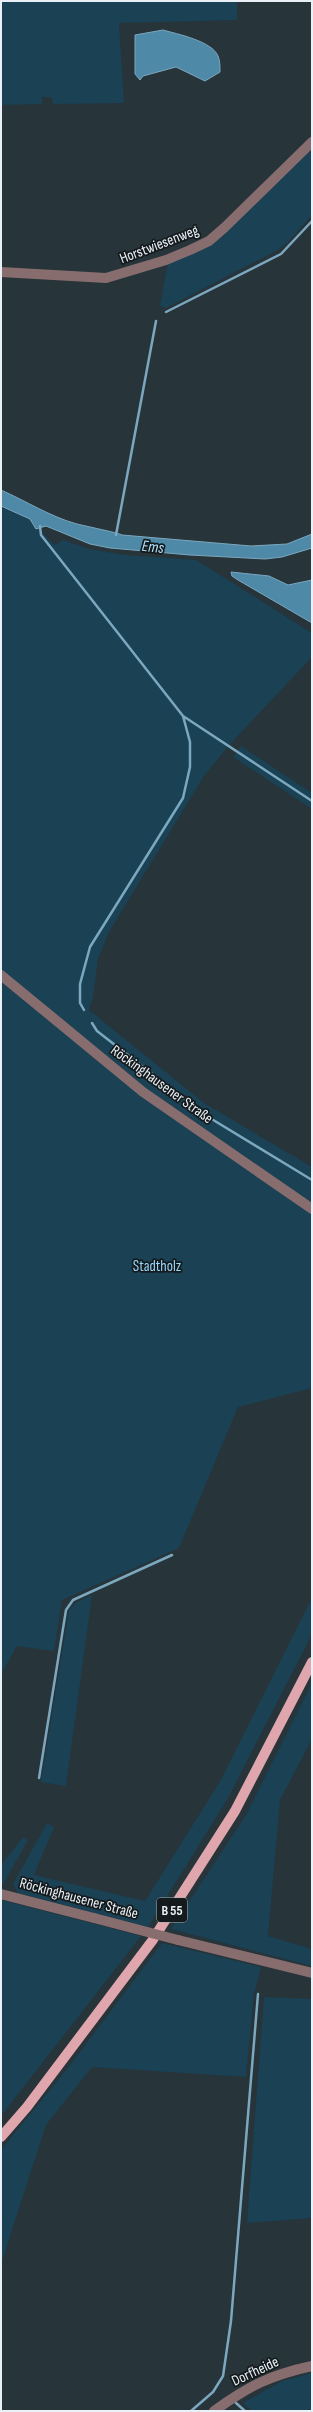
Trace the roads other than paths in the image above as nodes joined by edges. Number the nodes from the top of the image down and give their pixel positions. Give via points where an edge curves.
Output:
1 (312, 142) edge
2 (1, 272) edge
3 (1, 975) edge
4 (312, 1209) edge
5 (312, 1662) edge
6 (1, 1894) edge
7 (312, 1973) edge
8 (1, 2137) edge
9 (312, 2366) edge
10 (214, 2411) edge

1 - 2 street, Horstwiesenweg via 224,228 209,241 190,250 106,278
3 - 4 street, Röckinghausener Straße via 143,1092
5 - 8 main road, B 55 via 235,1811 152,1941 27,2108
6 - 7 street, Röckinghausener Straße, bridge
9 - 10 street, Dorfheide via 281,2372 246,2388

